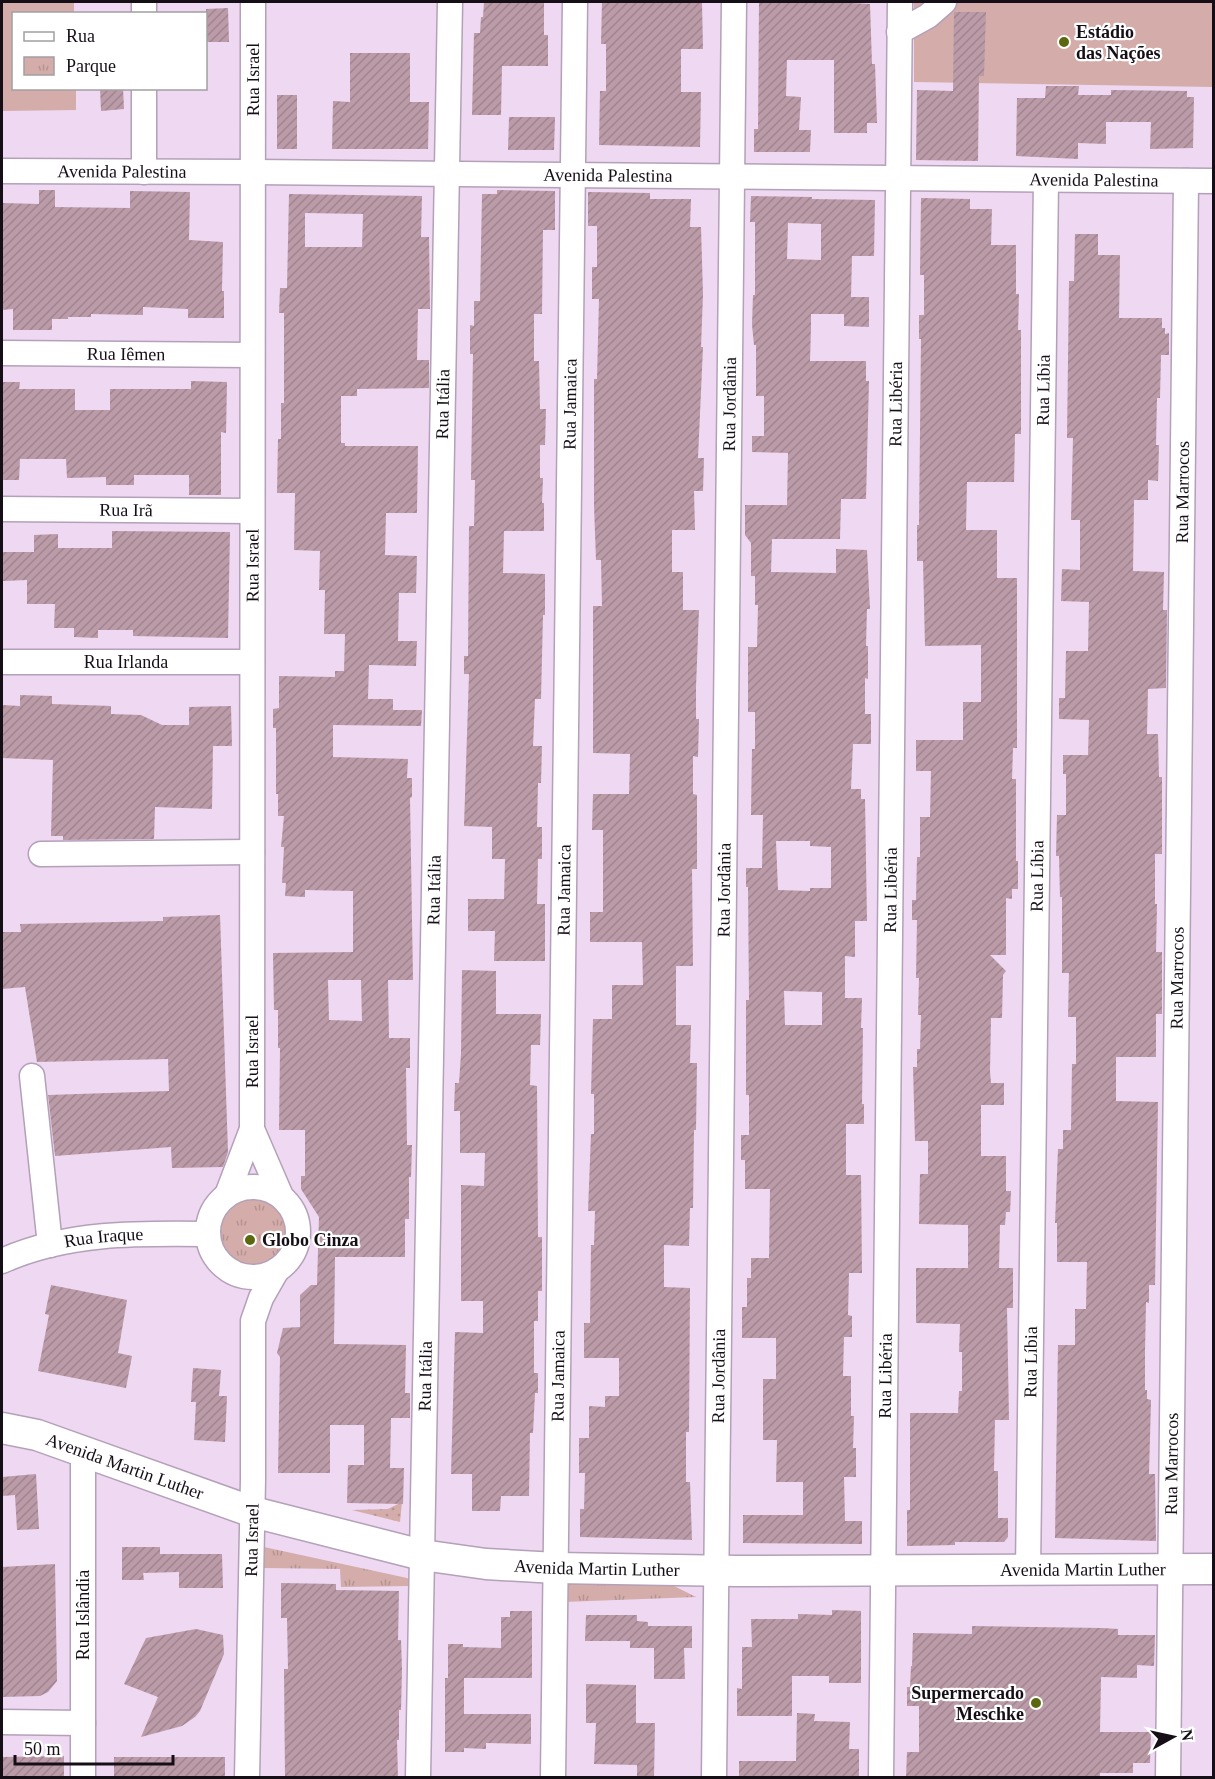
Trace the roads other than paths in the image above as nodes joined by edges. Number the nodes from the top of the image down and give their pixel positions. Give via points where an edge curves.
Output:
1 (253, 2) edge
2 (450, 2) edge
3 (575, 2) edge
4 (734, 2) edge
5 (900, 2) edge
6 (944, 2) edge
7 (899, 32) junction
8 (144, 90) edge
9 (2, 171) edge
10 (144, 172) junction
11 (252, 172) junction
12 (446, 174) junction
13 (572, 175) junction
14 (732, 177) junction
15 (898, 178) junction
16 (1046, 180) junction
17 (1186, 181) junction
18 (1214, 181) edge
19 (2, 352) edge
20 (252, 355) junction
21 (2, 509) edge
22 (252, 511) junction
23 (2, 662) edge
24 (252, 662) junction
25 (252, 852) junction
26 (41, 854) dead end
27 (32, 1076) dead end
28 (252, 1129) junction
29 (226, 1195) junction
30 (281, 1196) junction
31 (207, 1234) junction
32 (50, 1245) junction
33 (2, 1261) edge
34 (277, 1270) junction
35 (2, 1428) edge
36 (83, 1452) junction
37 (253, 1512) junction
38 (422, 1555) junction
39 (556, 1568) junction
40 (1171, 1569) junction
41 (1214, 1569) edge
42 (1029, 1570) junction
43 (717, 1571) junction
44 (883, 1571) junction
45 (2, 1722) edge
46 (83, 1723) junction
47 (83, 1778) edge
48 (247, 1778) edge
49 (418, 1778) edge
50 (553, 1778) edge
51 (714, 1778) edge
52 (881, 1778) edge
53 (1168, 1778) edge

1 - 11 street, Rua Israel
2 - 12 street, Rua Itália
3 - 13 street, Rua Jamaica
4 - 14 street, Rua Jordânia
5 - 7 street, Rua Libéria
6 - 7 street
7 - 15 street, Rua Libéria
8 - 10 street
9 - 10 street, Avenida Palestina
10 - 11 street, Avenida Palestina
11 - 12 street, Avenida Palestina
11 - 20 street, Rua Israel
12 - 13 street, Avenida Palestina
12 - 38 street, Rua Itália
13 - 14 street, Avenida Palestina
13 - 39 street, Rua Jamaica
14 - 15 street, Avenida Palestina
14 - 43 street, Rua Jordânia
15 - 16 street, Avenida Palestina
15 - 44 street, Rua Libéria
16 - 17 street, Avenida Palestina
16 - 42 street, Rua Líbia
17 - 18 street, Avenida Palestina
17 - 40 street, Rua Marrocos
19 - 20 street, Rua Iêmen
20 - 22 street, Rua Israel
21 - 22 street, Rua Irã
22 - 24 street, Rua Israel
23 - 24 street, Rua Irlanda
24 - 25 street, Rua Israel
25 - 26 street
25 - 28 street, Rua Israel
27 - 32 street
28 - 29 street, Rua Israel
28 - 30 street, Rua Israel
29 - 30 street via 245,1187 258,1187
29 - 31 street via 214,1209
30 - 34 street via 290,1205 298,1228 294,1252
31 - 32 street, Rua Iraque via 114,1234
31 - 34 street via 210,1248 228,1270 257,1278
32 - 33 street, Rua Iraque
34 - 37 street, Rua Israel via 253,1321
35 - 36 main road, Avenida Martin Luther
36 - 37 main road, Avenida Martin Luther
36 - 46 street, Rua Islândia
37 - 38 main road, Avenida Martin Luther
37 - 48 street, Rua Israel
38 - 39 main road, Avenida Martin Luther
38 - 49 street, Rua Itália
39 - 43 main road, Avenida Martin Luther
39 - 50 street, Rua Jamaica
40 - 41 main road, Avenida Martin Luther
40 - 42 main road, Avenida Martin Luther
40 - 53 street, Rua Marrocos
42 - 44 main road, Avenida Martin Luther
43 - 44 main road, Avenida Martin Luther
43 - 51 street, Rua Jordânia
44 - 52 street, Rua Libéria
45 - 46 street
46 - 47 street, Rua Islândia

